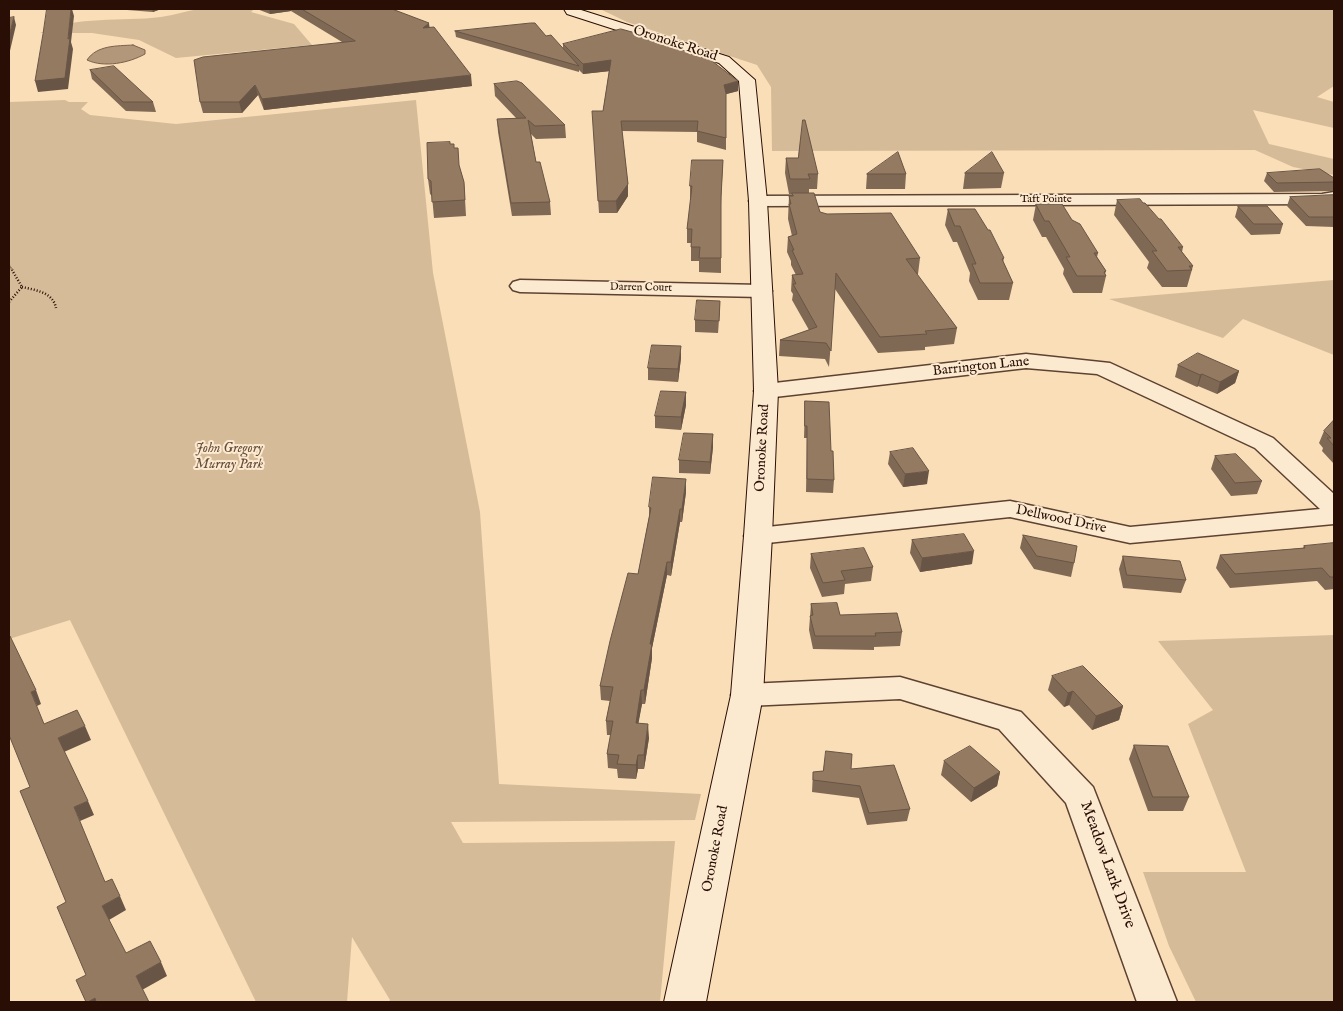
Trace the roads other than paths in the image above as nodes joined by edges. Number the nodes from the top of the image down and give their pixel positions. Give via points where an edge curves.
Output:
1 (570, 9) edge
2 (1334, 197) edge
3 (758, 201) junction
4 (520, 286) dead end
5 (762, 291) junction
6 (766, 391) junction
7 (1334, 508) edge
8 (1334, 516) edge
9 (758, 536) junction
10 (747, 695) junction
11 (685, 1002) edge
12 (1157, 1002) edge

1 - 3 street, Oronoke Road via 724,60 747,80
2 - 3 street, Taft Pointe
3 - 5 street, Oronoke Road
4 - 5 street, Darren Court
5 - 6 street, Oronoke Road
6 - 7 street, Barrington Lane via 1026,360 1102,368 1264,443
6 - 9 street, Oronoke Road
8 - 9 street, Dellwood Drive via 1130,535 1010,509
9 - 10 street, Oronoke Road
10 - 11 street, Oronoke Road
10 - 12 street, Meadow Lark Drive via 900,688 1010,720 1081,796

